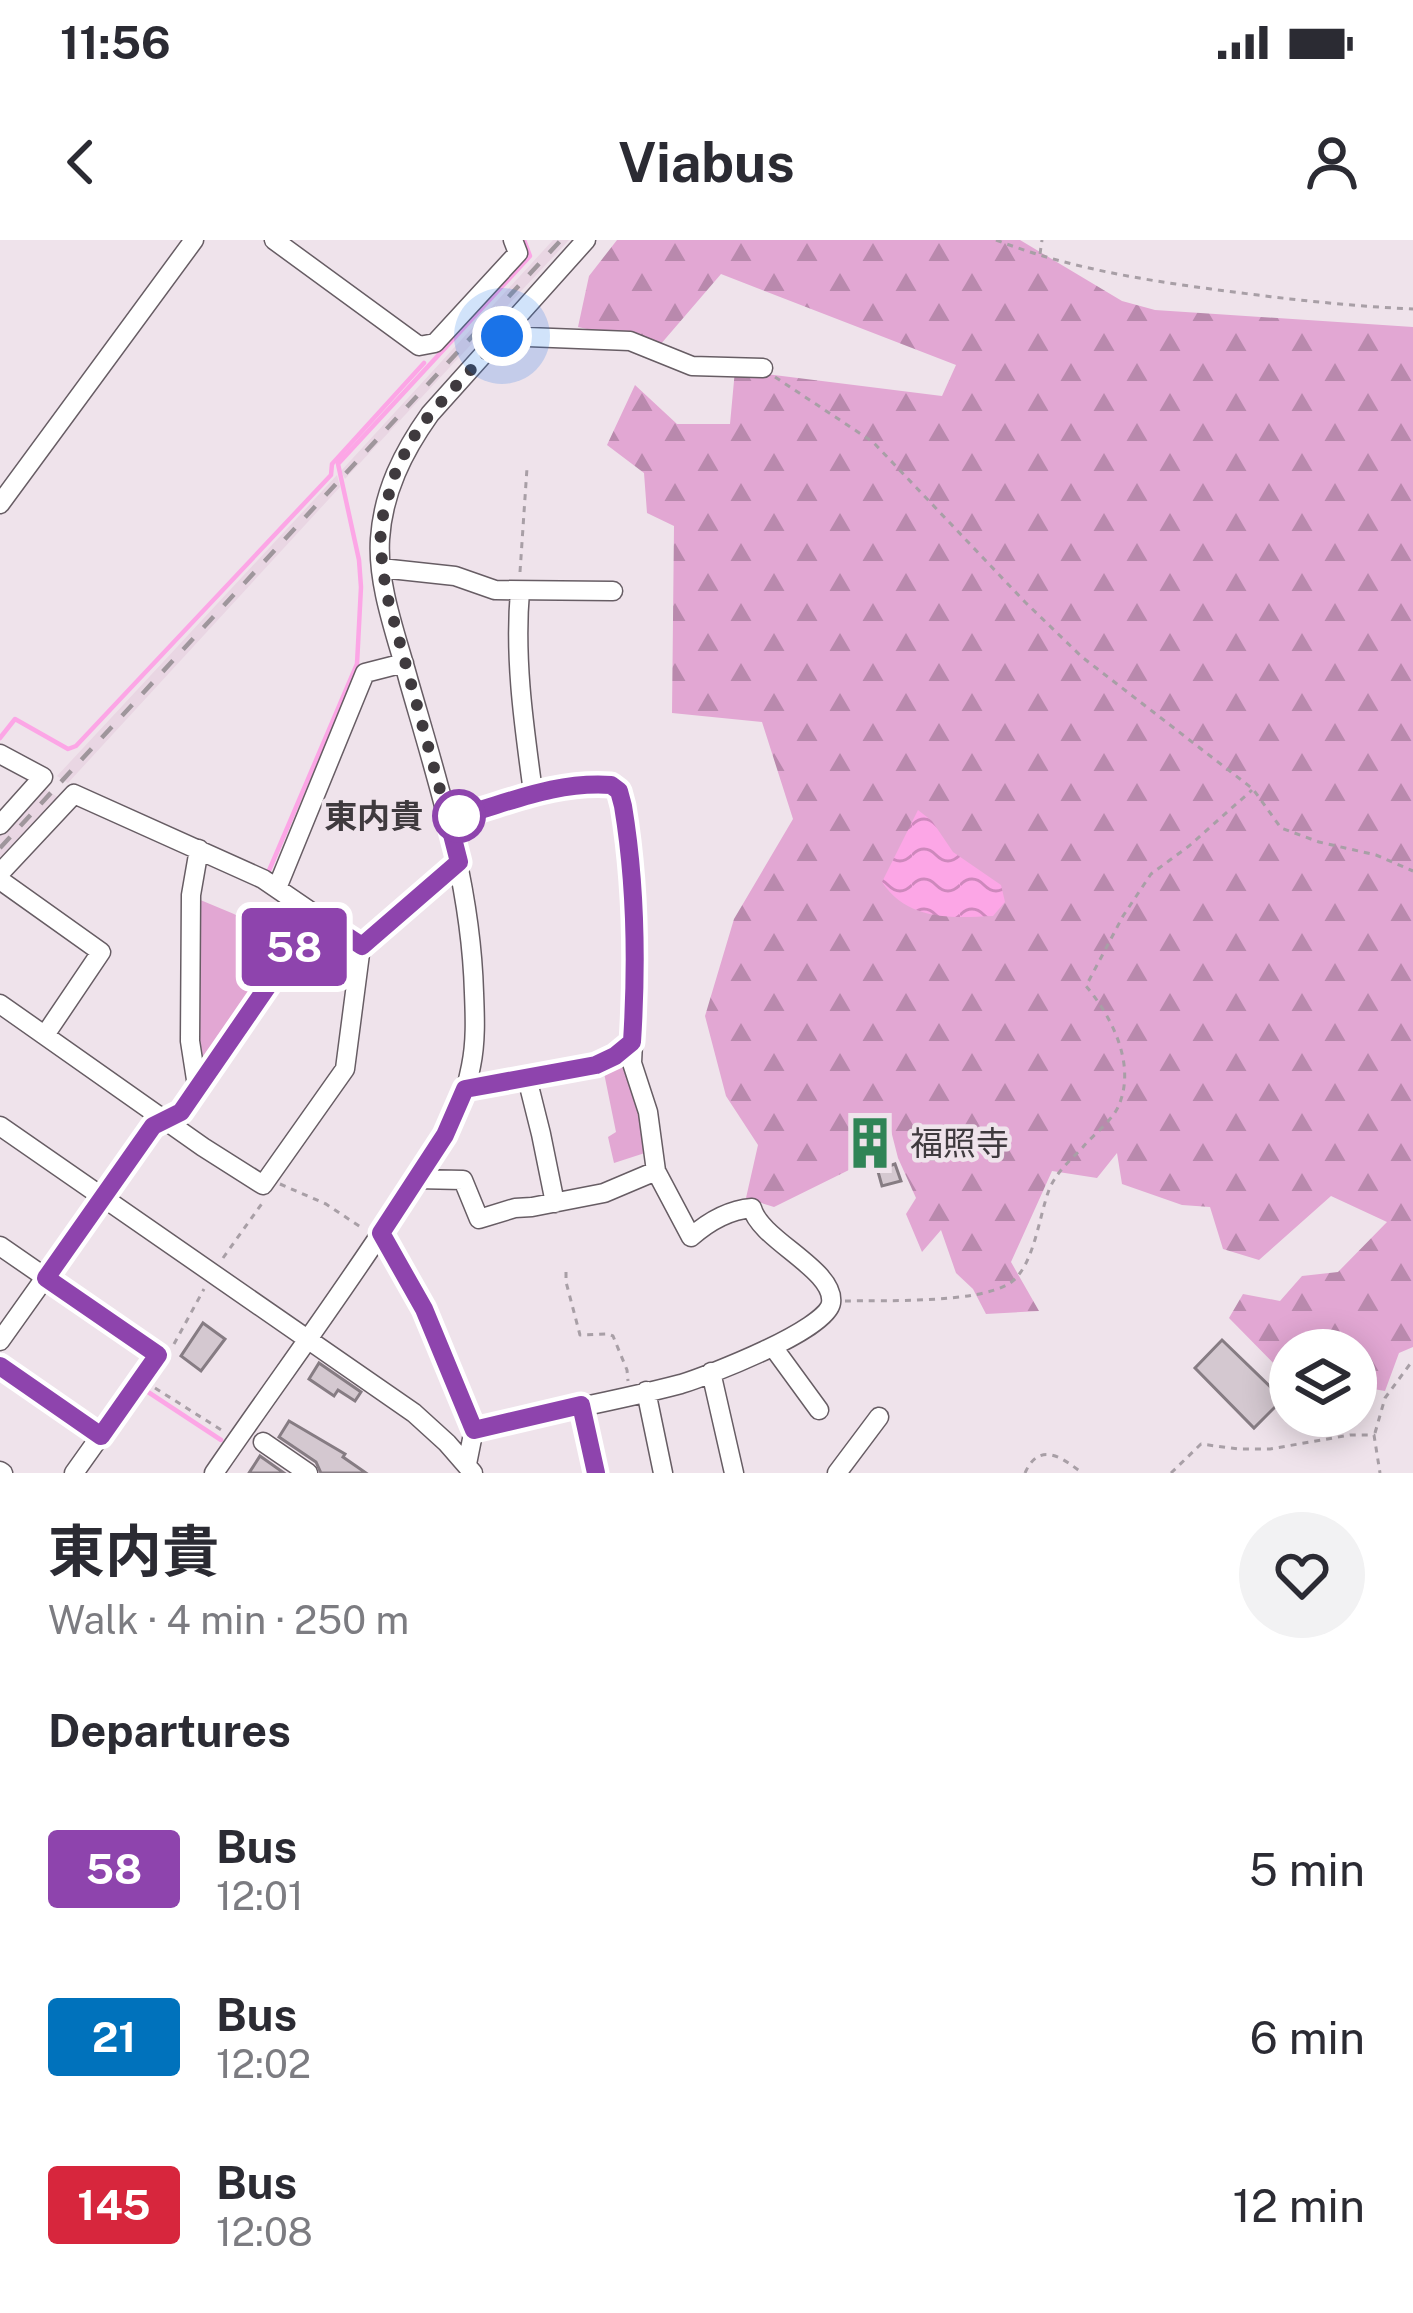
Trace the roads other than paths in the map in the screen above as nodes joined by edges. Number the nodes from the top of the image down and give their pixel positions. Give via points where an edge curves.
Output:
1 (194, 240) edge
2 (274, 240) edge
3 (513, 240) edge
4 (586, 240) edge
5 (502, 336) junction
6 (763, 368) road end
7 (4, 490) edge
8 (381, 568) junction
9 (520, 591) junction
10 (613, 591) dead end
11 (404, 663) junction
12 (0, 754) edge
13 (533, 792) junction
14 (448, 819) junction
15 (0, 825) edge
16 (199, 850) junction
17 (459, 862) junction
18 (0, 877) edge
19 (277, 888) junction
20 (316, 916) junction
21 (362, 946) junction
22 (0, 1004) edge
23 (45, 1035) junction
24 (632, 1042) junction
25 (527, 1078) junction
26 (197, 1087) junction
27 (465, 1089) junction
28 (166, 1120) junction
29 (0, 1126) edge
30 (656, 1171) junction
31 (416, 1179) junction
32 (104, 1197) junction
33 (555, 1203) junction
34 (379, 1236) junction
35 (0, 1246) edge
36 (46, 1278) junction
37 (308, 1338) junction
38 (0, 1342) edge
39 (773, 1347) junction
40 (0, 1366) edge
41 (711, 1372) junction
42 (638, 1393) junction
43 (581, 1405) junction
44 (819, 1410) dead end
45 (879, 1418) dead end
46 (474, 1430) junction
47 (101, 1436) junction
48 (263, 1442) dead end
49 (225, 1469) edge
50 (470, 1469) edge
51 (74, 1473) edge
52 (308, 1473) edge
53 (596, 1473) edge
54 (663, 1473) edge
55 (734, 1473) edge
56 (837, 1473) edge

1 - 7 street
2 - 3 street via 419,346 435,343 518,253
4 - 5 street
5 - 6 street via 630,341 692,366
5 - 8 street via 430,414 402,458 382,519
8 - 9 street
8 - 11 street
9 - 10 street
9 - 13 street
11 - 14 street
11 - 19 street via 365,674
12 - 15 street via 43,777
13 - 14 street
13 - 24 street via 596,784 619,791 635,916
14 - 17 street
16 - 18 street via 74,794
16 - 19 street
16 - 26 street via 191,896
17 - 21 street
17 - 27 street via 474,976
18 - 23 street via 101,952
19 - 20 street
20 - 21 street
20 - 26 street
21 - 28 street via 345,1070 266,1181
22 - 23 street
23 - 28 street
24 - 25 street via 596,1065
24 - 30 street
25 - 27 street
25 - 33 street
26 - 28 street
27 - 31 street
28 - 32 street via 153,1126
29 - 32 street
30 - 33 street
30 - 39 street via 691,1238 711,1221 752,1208 828,1286 828,1311
31 - 33 street via 463,1180 479,1219
31 - 34 street
32 - 36 street
32 - 37 street
34 - 37 street
34 - 46 street via 424,1309
35 - 36 street
36 - 38 street
36 - 47 street via 158,1355
37 - 49 street
37 - 50 street via 414,1413
39 - 41 street
39 - 44 street
40 - 47 street
41 - 42 street
41 - 55 street
42 - 43 street
42 - 54 street
43 - 46 street
43 - 53 street
45 - 56 street
46 - 50 street
47 - 51 street
48 - 52 street

